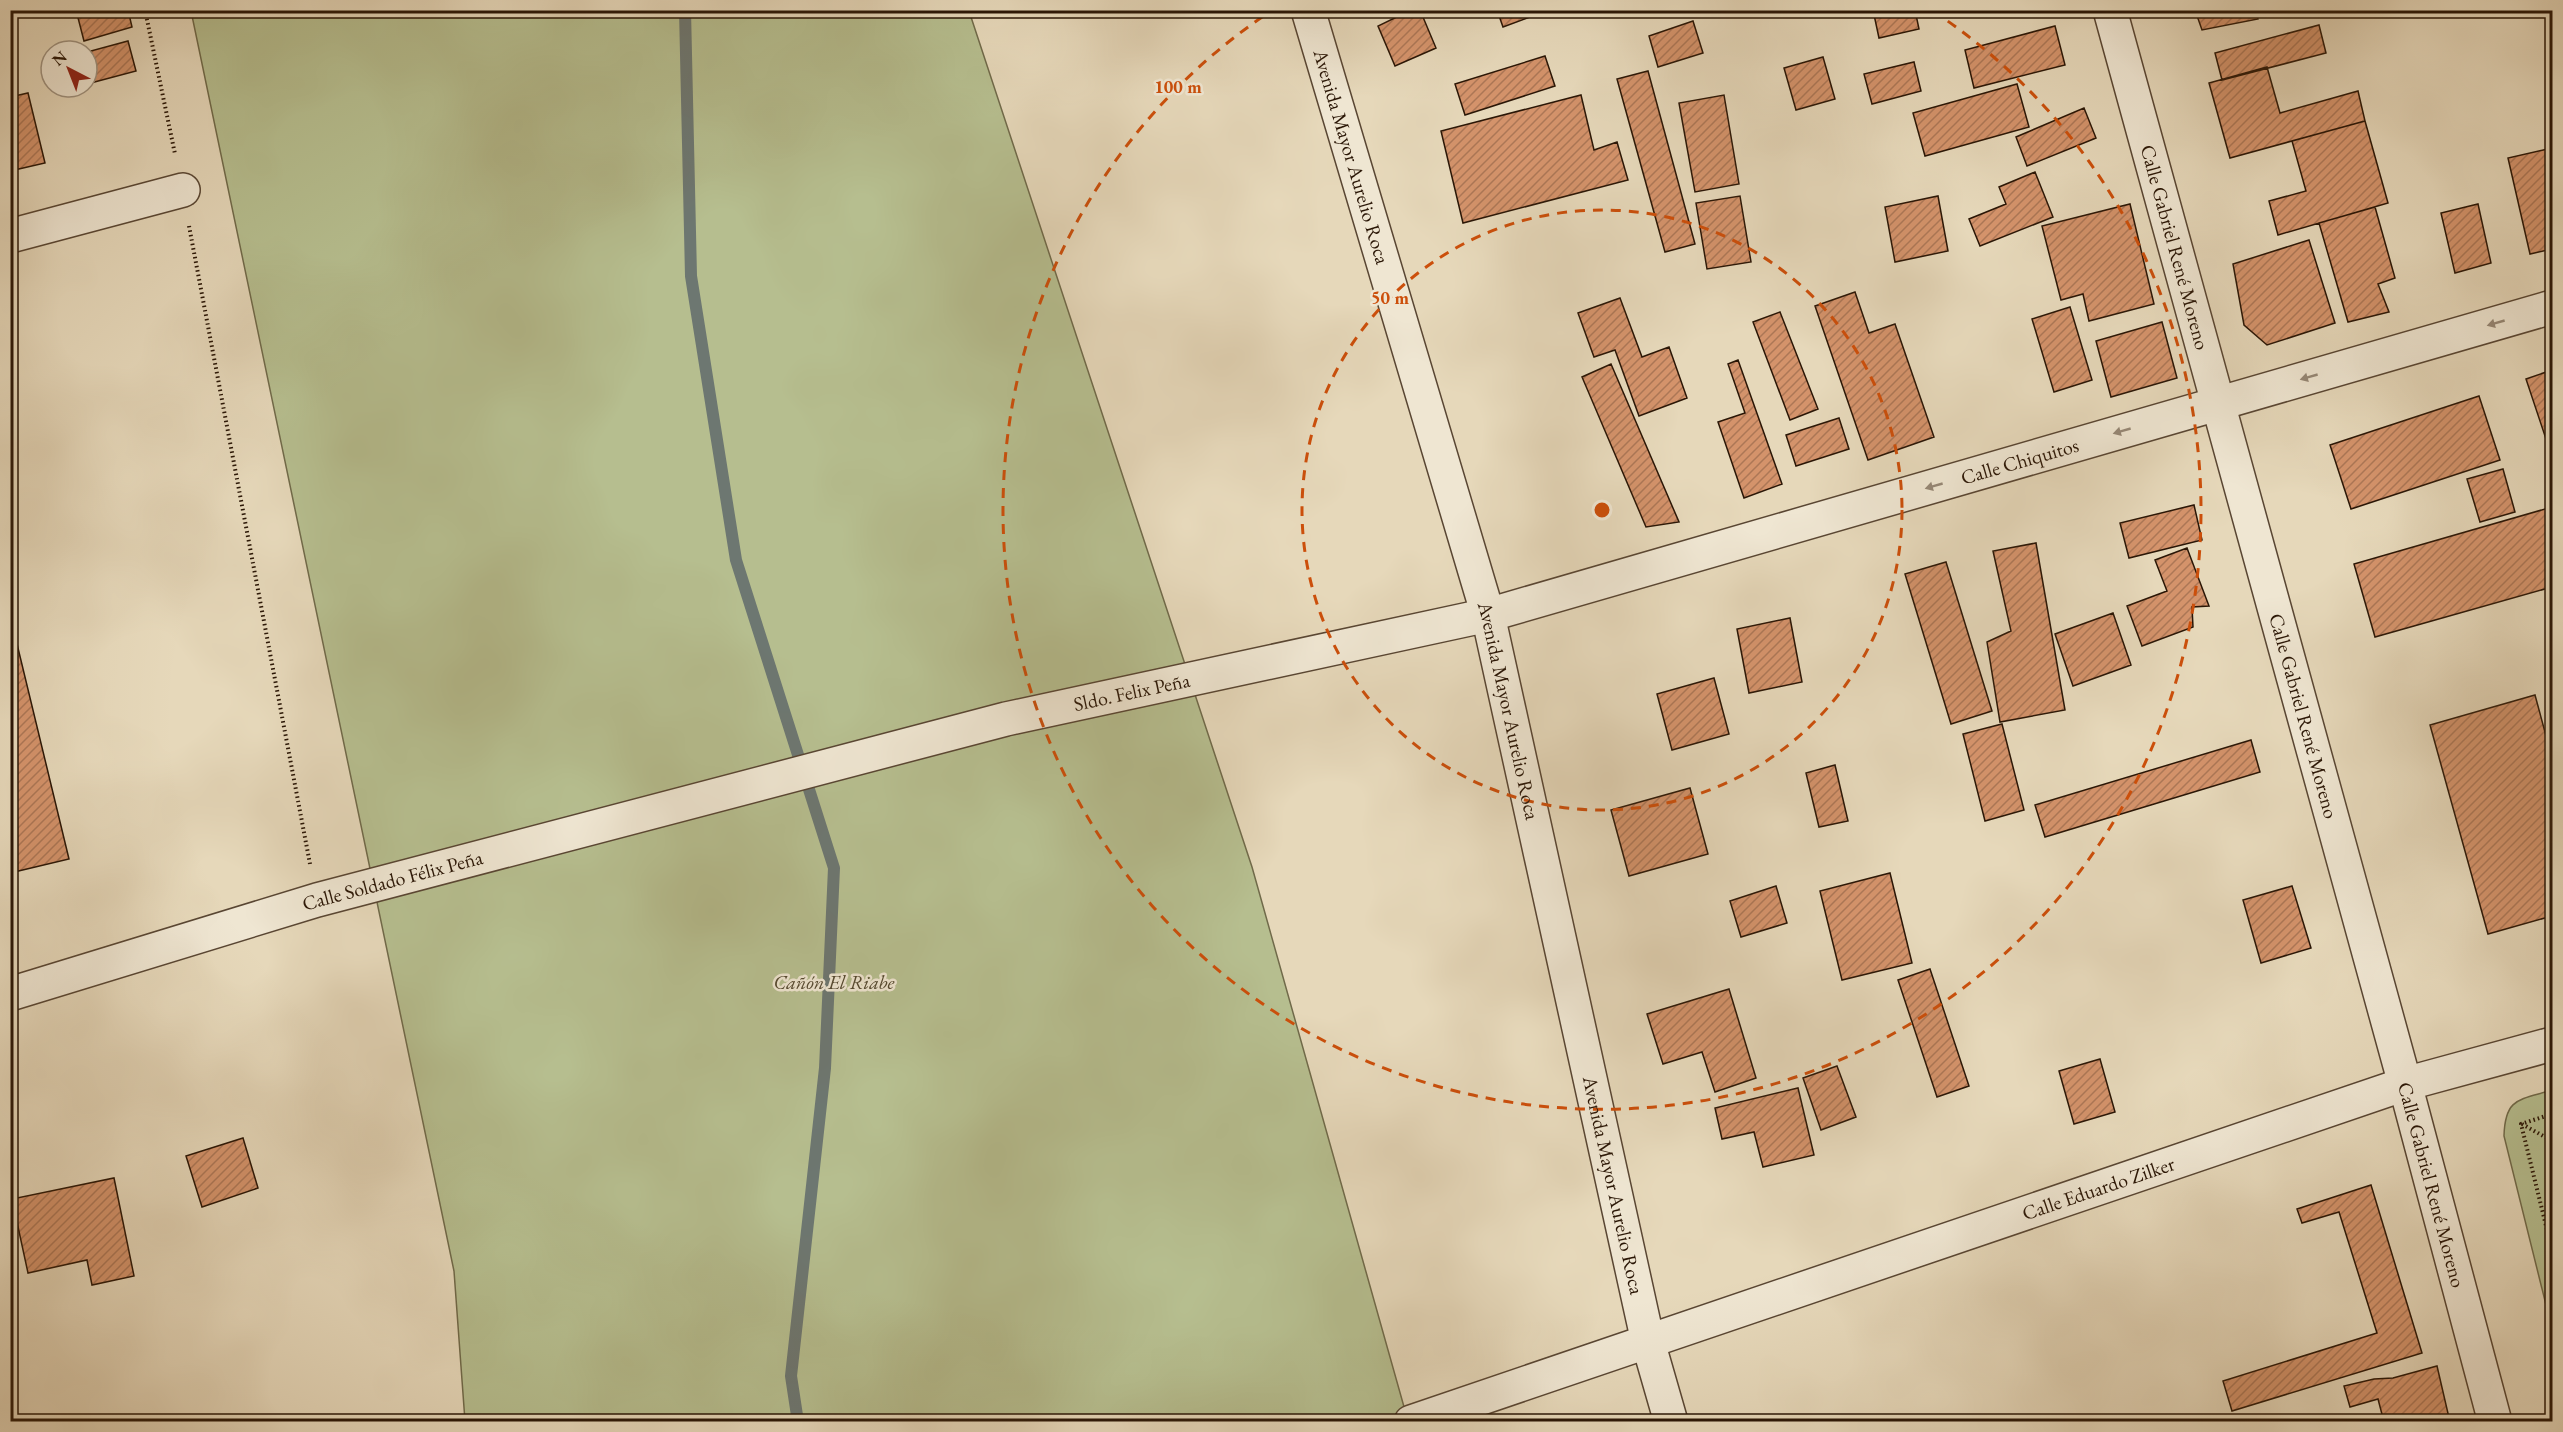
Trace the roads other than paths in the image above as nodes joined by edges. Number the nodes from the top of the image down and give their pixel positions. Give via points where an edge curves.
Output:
1 (1308, 10) edge
2 (2110, 10) edge
3 (183, 190) road end
4 (10, 236) edge
5 (2553, 307) edge
6 (2218, 404) junction
7 (1488, 615) junction
8 (777, 779) joint
9 (10, 994) edge
10 (2553, 1044) edge
11 (2405, 1084) junction
12 (1648, 1342) junction
13 (1410, 1422) edge
14 (1671, 1422) edge
15 (2495, 1422) edge

1 - 7 street, Avenida Mayor Aurelio Roca
2 - 6 street, Calle Gabriel René Moreno
3 - 4 street
5 -> 6 street, Calle Chiquitos
6 -> 7 street, Calle Chiquitos
6 - 11 street, Calle Gabriel René Moreno
7 - 8 street, Sldo. Felix Peña via 1006,719
7 - 12 street, Avenida Mayor Aurelio Roca
8 - 9 street, Calle Soldado Félix Peña via 317,900
10 - 11 street, Calle Eduardo Zilker
11 - 12 street, Calle Eduardo Zilker
11 - 15 street, Calle Gabriel René Moreno
12 - 13 street, Calle Eduardo Zilker
12 - 14 street, Avenida Mayor Aurelio Roca

